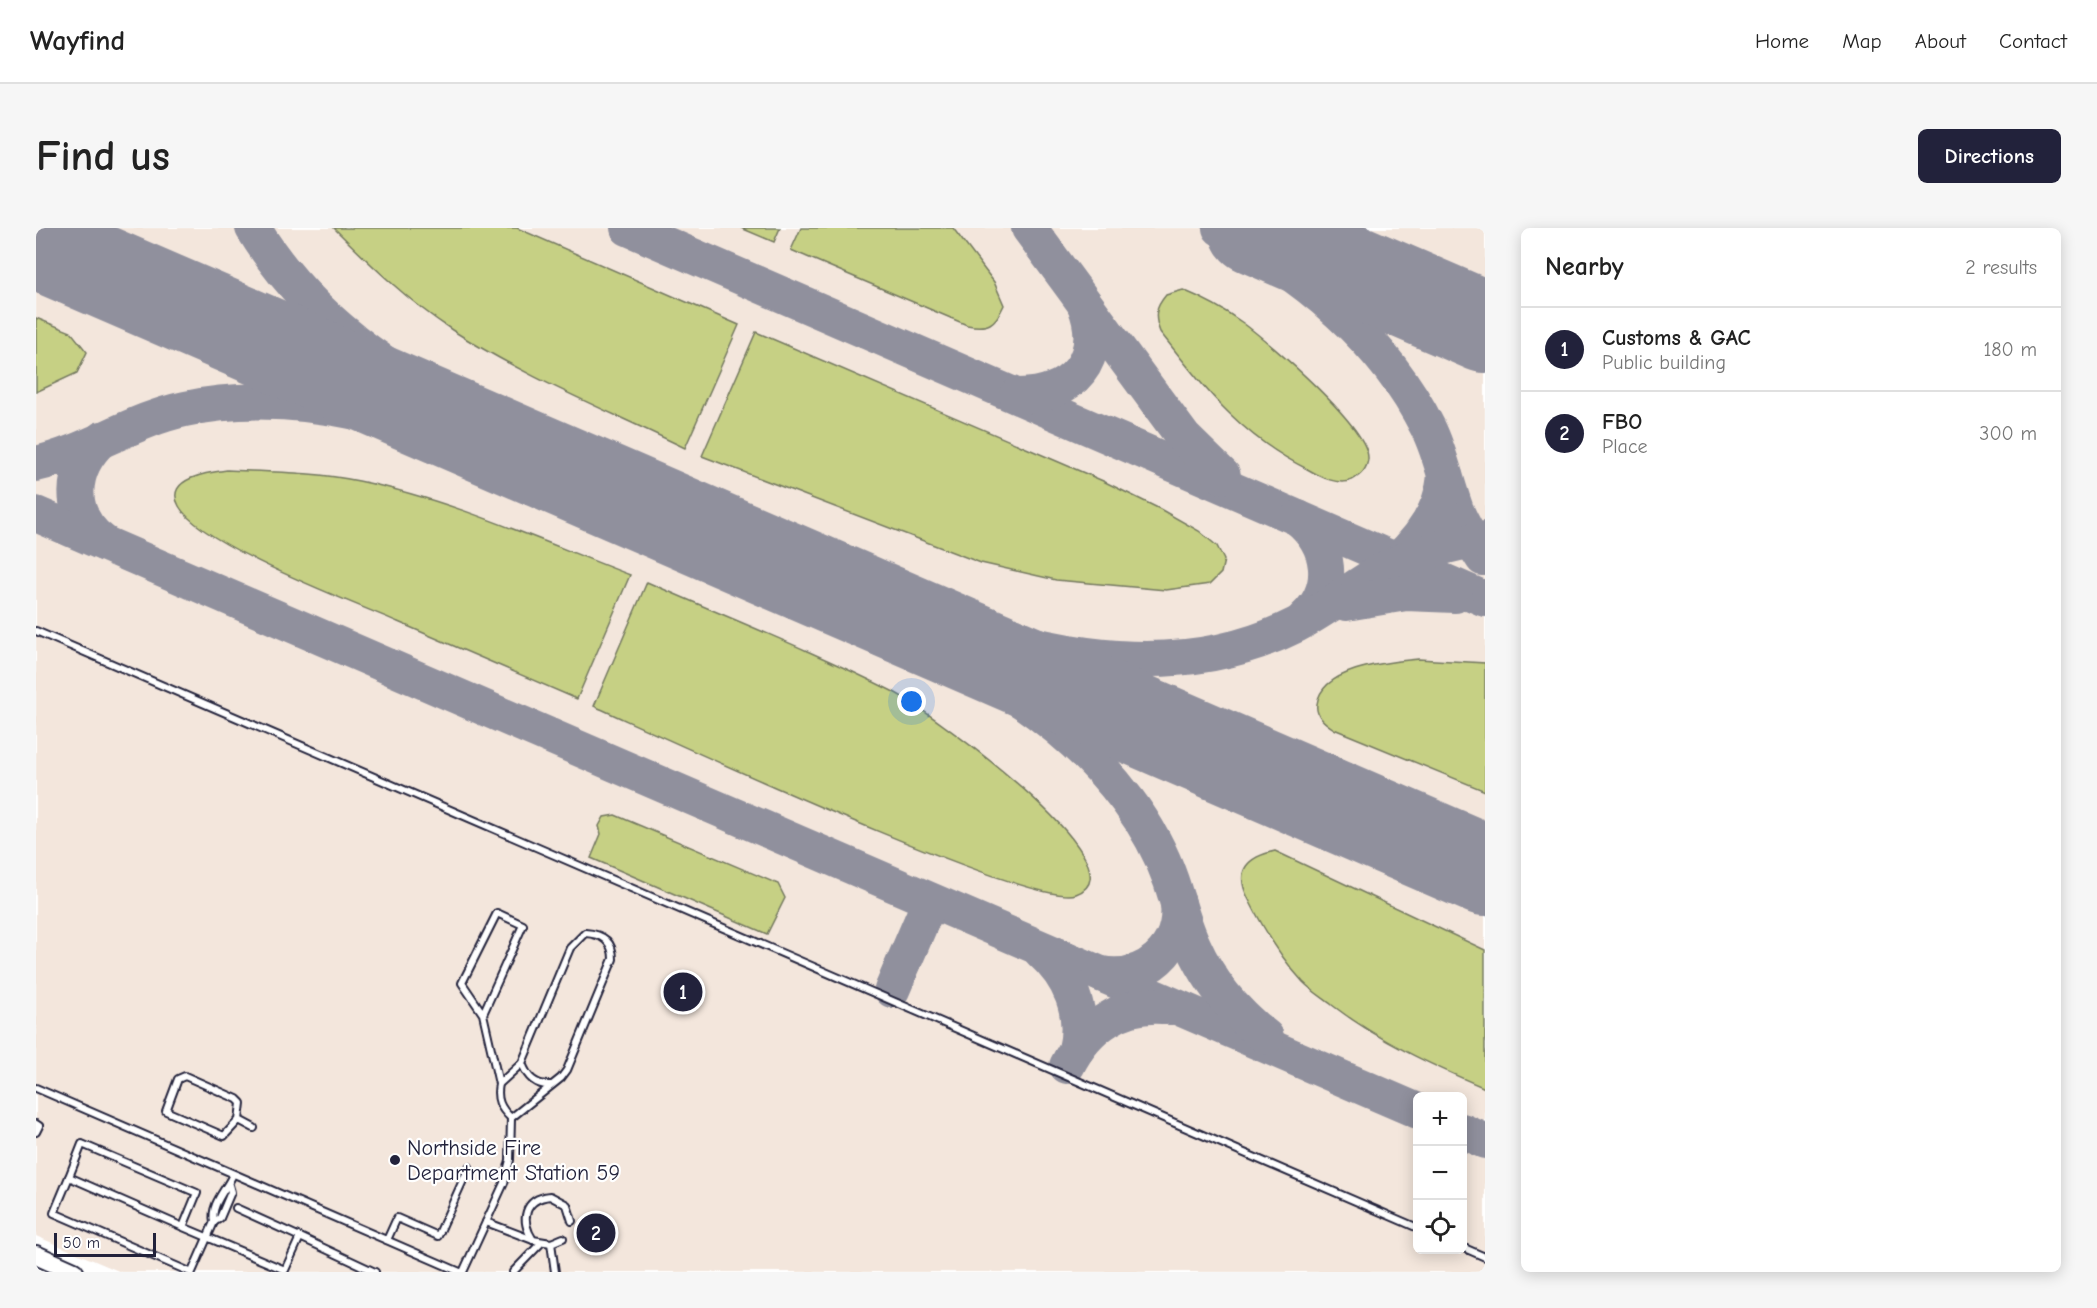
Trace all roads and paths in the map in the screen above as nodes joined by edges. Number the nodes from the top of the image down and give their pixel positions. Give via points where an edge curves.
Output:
1 (36, 631) edge
2 (483, 1014) junction
3 (522, 1063) junction
4 (499, 1084) junction
5 (553, 1085) junction
6 (36, 1088) edge
7 (511, 1118) junction
8 (239, 1120) junction
9 (36, 1124) edge
10 (254, 1128) dead end
11 (36, 1132) edge
12 (469, 1167) dead end
13 (233, 1174) junction
14 (69, 1177) junction
15 (236, 1208) dead end
16 (572, 1221) dead end
17 (486, 1222) junction
18 (1413, 1226) edge
19 (183, 1227) junction
20 (300, 1236) junction
21 (207, 1238) junction
22 (563, 1238) dead end
23 (387, 1240) junction
24 (533, 1240) junction
25 (541, 1243) junction
26 (551, 1244) junction
27 (1467, 1250) edge
28 (36, 1255) edge
29 (1485, 1257) edge
30 (74, 1272) edge
31 (191, 1272) edge
32 (375, 1272) edge
33 (461, 1272) edge
34 (513, 1272) edge
35 (555, 1272) edge

1 - 18 lane
2 - 2 lane via 523,925 497,913 462,983
2 - 4 lane
3 - 4 lane
3 - 5 lane via 535,1082
3 - 5 lane via 575,940 585,933 607,940 613,949 613,959 567,1070
4 - 7 lane via 497,1097 501,1109
5 - 7 lane
6 - 13 lane
7 - 17 lane via 510,1160
8 - 8 lane via 241,1103 237,1099 185,1076 178,1079 166,1111 224,1136
8 - 10 lane
9 - 11 lane
12 - 23 lane via 438,1236 397,1218
13 - 21 lane via 223,1189
13 - 23 lane
14 - 19 lane
14 - 19 lane via 82,1144 197,1193
14 - 31 lane via 54,1213
15 - 20 lane
16 - 24 lane via 560,1199 540,1197 532,1202 524,1220
17 - 24 lane
17 - 33 lane
19 - 21 lane
20 - 21 lane via 285,1270
20 - 32 lane
21 - 31 lane
22 - 26 lane
23 - 33 lane
24 - 25 lane
25 - 26 lane
25 - 34 lane
26 - 35 lane
27 - 29 lane
28 - 30 main road

